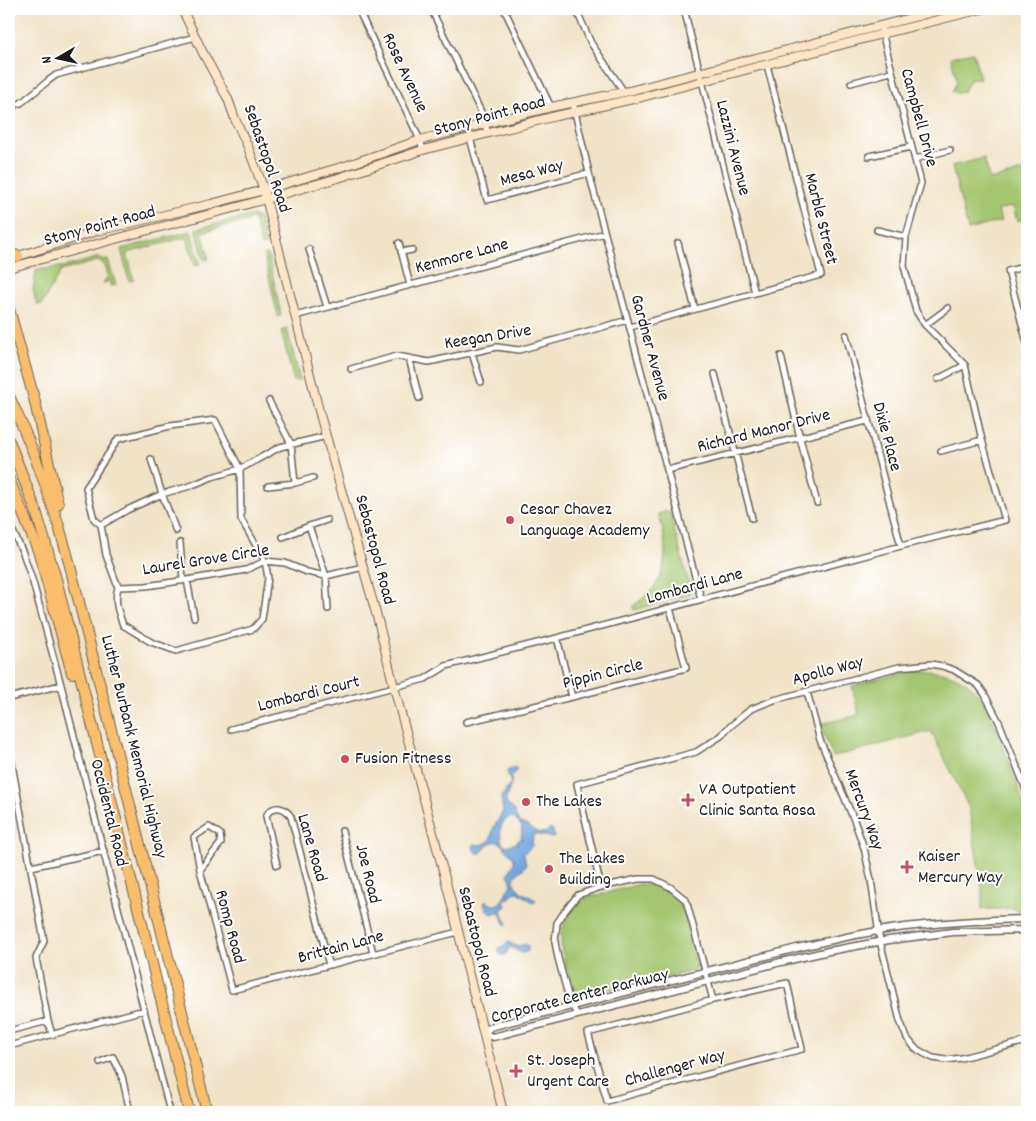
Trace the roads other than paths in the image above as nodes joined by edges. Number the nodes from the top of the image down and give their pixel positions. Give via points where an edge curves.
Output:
1 (182, 9) edge
2 (358, 9) edge
3 (431, 9) edge
4 (504, 9) edge
5 (576, 9) edge
6 (684, 9) edge
7 (945, 9) edge
8 (982, 9) edge
9 (881, 30) junction
10 (195, 37) junction
11 (766, 65) junction
12 (891, 72) junction
13 (699, 73) junction
14 (701, 81) junction
15 (850, 83) dead end
16 (624, 92) junction
17 (573, 103) junction
18 (9, 107) edge
19 (551, 107) junction
20 (575, 112) junction
21 (485, 124) junction
22 (488, 134) junction
23 (470, 138) junction
24 (420, 140) junction
25 (912, 147) junction
26 (423, 150) junction
27 (950, 150) dead end
28 (869, 156) dead end
29 (915, 159) junction
30 (360, 160) junction
31 (589, 173) junction
32 (338, 178) junction
33 (264, 190) junction
34 (267, 199) junction
35 (877, 230) dead end
36 (605, 233) junction
37 (906, 237) junction
38 (399, 243) dead end
39 (678, 243) dead end
40 (308, 249) dead end
41 (412, 250) dead end
42 (401, 252) junction
43 (12, 256) edge
44 (1027, 266) edge
45 (9, 268) edge
46 (410, 285) junction
47 (755, 293) junction
48 (327, 307) junction
49 (948, 308) dead end
50 (9, 309) edge
51 (695, 309) junction
52 (296, 316) junction
53 (628, 320) junction
54 (925, 325) junction
55 (630, 327) junction
56 (846, 335) dead end
57 (1027, 343) edge
58 (472, 353) junction
59 (781, 356) dead end
60 (409, 358) junction
61 (964, 365) junction
62 (351, 369) dead end
63 (715, 374) dead end
64 (938, 380) dead end
65 (481, 382) dead end
66 (9, 396) edge
67 (419, 398) dead end
68 (269, 401) dead end
69 (867, 421) junction
70 (326, 436) junction
71 (800, 438) junction
72 (982, 440) junction
73 (9, 441) edge
74 (291, 444) junction
75 (941, 451) dead end
76 (736, 454) junction
77 (151, 459) dead end
78 (240, 469) junction
79 (668, 470) junction
80 (313, 478) dead end
81 (9, 479) edge
82 (296, 483) junction
83 (268, 486) dead end
84 (162, 494) junction
85 (818, 503) dead end
86 (752, 518) dead end
87 (327, 520) dead end
88 (9, 523) edge
89 (101, 525) junction
90 (309, 526) junction
91 (176, 531) dead end
92 (283, 537) dead end
93 (180, 543) dead end
94 (901, 546) junction
95 (67, 554) junction
96 (265, 561) junction
97 (363, 567) junction
98 (326, 576) junction
99 (185, 580) junction
100 (118, 587) junction
101 (702, 599) junction
102 (670, 608) junction
103 (328, 609) dead end
104 (194, 617) dead end
105 (557, 638) junction
106 (61, 685) junction
107 (394, 687) junction
108 (807, 692) junction
109 (572, 697) junction
110 (9, 698) edge
111 (466, 722) dead end
112 (231, 729) dead end
113 (9, 760) edge
114 (102, 764) junction
115 (1027, 797) edge
116 (342, 831) dead end
117 (104, 851) junction
118 (277, 865) dead end
119 (30, 868) junction
120 (200, 870) junction
121 (601, 887) junction
122 (1027, 919) edge
123 (1027, 930) edge
124 (878, 931) junction
125 (458, 932) junction
126 (880, 941) junction
127 (373, 953) junction
128 (329, 965) junction
129 (705, 971) junction
130 (708, 981) junction
131 (232, 990) joint
132 (712, 1000) junction
133 (573, 1006) junction
134 (144, 1010) junction
135 (578, 1015) junction
136 (48, 1021) junction
137 (9, 1031) edge
138 (52, 1034) junction
139 (484, 1034) junction
140 (1027, 1041) edge
141 (9, 1046) edge
142 (100, 1062) dead end
143 (130, 1112) edge
144 (170, 1112) edge
145 (189, 1112) edge
146 (207, 1112) edge
147 (503, 1112) edge

1 - 10 main road, Sebastopol Road
2 - 24 street, Rose Avenue
3 - 21 street
4 - 19 street
5 - 16 street via 591,43
6 - 13 street, Lazzini Avenue
7 - 9 main road, Stony Point Road
8 - 9 main road, Stony Point Road
9 - 11 main road, Stony Point Road
9 - 12 street, Campbell Drive
9 - 13 main road, Stony Point Road
10 - 18 street via 56,75 21,103
10 - 33 main road, Sebastopol Road via 228,99
11 - 14 main road, Stony Point Road
11 - 47 street, Marble Street via 821,275
12 - 15 street
12 - 25 street, Campbell Drive
13 - 14 street, Lazzini Avenue
13 - 16 main road, Stony Point Road
14 - 20 main road, Stony Point Road
14 - 47 street, Lazzini Avenue
16 - 17 main road, Stony Point Road
17 - 19 main road, Stony Point Road
17 - 20 street, Gardner Avenue
19 - 21 main road, Stony Point Road
20 - 22 main road, Stony Point Road
20 - 31 street, Gardner Avenue
21 - 22 street
21 - 24 main road, Stony Point Road
22 - 23 main road, Stony Point Road
23 - 26 main road, Stony Point Road
23 - 31 street, Mesa Way via 487,200
24 - 26 street, Rose Avenue
24 - 30 main road, Stony Point Road
25 - 28 street
25 - 29 street, Campbell Drive
26 - 32 main road, Stony Point Road
27 - 29 street
29 - 37 street, Campbell Drive via 921,183
30 - 32 main road via 341,170
30 - 33 main road, Stony Point Road
31 - 36 street, Gardner Avenue
32 - 34 main road, Stony Point Road
33 - 34 main road, Sebastopol Road
33 - 43 main road, Stony Point Road via 97,231
34 - 45 main road, Stony Point Road
34 - 52 main road, Sebastopol Road
35 - 37 street
36 - 46 street, Kenmore Lane
36 - 53 street, Gardner Avenue
37 - 54 street, Campbell Drive via 904,266 916,311
38 - 42 street
39 - 51 street
40 - 48 street
41 - 42 street
42 - 46 street
44 - 57 street via 1008,271
46 - 48 street, Kenmore Lane
47 - 51 street, Marble Street
48 - 52 street, Kenmore Lane
49 - 54 street
50 - 95 highway via 36,404
51 - 55 street, Marble Street
52 - 70 main road, Sebastopol Road
53 - 55 street, Gardner Avenue
53 - 58 street, Keegan Drive via 519,350 497,347
54 - 61 street, Campbell Drive
55 - 79 street, Gardner Avenue
56 - 69 street, Dixie Place
58 - 60 street, Keegan Drive via 429,362
58 - 65 street
59 - 71 street
60 - 62 street, Keegan Drive via 397,356
60 - 67 street
61 - 64 street
61 - 72 street
63 - 76 street
66 - 95 highway, Luther Burbank Memorial Highway via 39,468
68 - 74 street
69 - 71 street, Richard Manor Drive
69 - 94 street, Dixie Place
70 - 74 street
70 - 97 main road, Sebastopol Road
71 - 76 street, Richard Manor Drive
71 - 85 street
72 - 75 street
72 - 94 street, Lombardi Lane via 1005,520
73 - 114 highway, Luther Burbank Memorial Highway via 46,544
74 - 78 street
74 - 82 street
76 - 79 street, Richard Manor Drive
76 - 86 street
77 - 84 street
78 - 84 street
78 - 89 street via 215,420 170,426 118,439 86,488 94,519
78 - 96 street via 241,518
79 - 101 street, Gardner Avenue
80 - 82 street
81 - 114 highway via 39,553 82,708
82 - 83 street
84 - 89 street
84 - 91 street
87 - 90 street
88 - 106 street, Occidental Road via 32,579
89 - 100 street via 106,555
90 - 92 street
90 - 98 street
93 - 99 street
94 - 101 street, Lombardi Lane
95 - 146 highway, Luther Burbank Memorial Highway
96 - 98 street, Laurel Grove Circle via 285,563
96 - 99 street, Laurel Grove Circle via 246,570
96 - 100 street via 268,578 262,619 253,629 176,651 151,642 123,625 116,597
97 - 98 street, Laurel Grove Circle
97 - 107 main road, Sebastopol Road
98 - 103 street
99 - 100 street, Laurel Grove Circle
99 - 104 street
101 - 102 street, Lombardi Lane
102 - 105 street, Lombardi Lane
102 - 109 street, Pippin Circle via 686,668
105 - 107 street, Lombardi Lane via 446,666 425,679
105 - 109 street
106 - 110 street
106 - 117 street, Occidental Road
107 - 112 street, Lombardi Court
107 - 125 main road, Sebastopol Road
108 - 115 street, Apollo Way via 914,665 931,664 954,670 978,685 989,701
108 - 121 street, Apollo Way via 751,709 721,736 696,752 577,784
108 - 124 street, Mercury Way via 820,740 864,848
109 - 111 street, Pippin Circle
113 - 119 street
114 - 145 highway, Luther Burbank Memorial Highway
116 - 127 street, Joe Road
117 - 119 street
117 - 134 street, Occidental Road
118 - 128 street, Lane Road via 266,816 277,808 284,809 291,817
119 - 136 street via 44,941 36,958
120 - 120 street, Romp Road via 194,837 209,827 220,834 221,843
120 - 131 street, Romp Road
121 - 129 street via 638,879 654,879 670,887 686,900
121 - 133 street via 578,895 557,923 555,942
122 - 124 street, Corporate Center Parkway
123 - 126 street, Corporate Center Parkway via 954,932
124 - 126 street, Mercury Way
124 - 129 street, Corporate Center Parkway
125 - 127 street, Brittain Lane
125 - 139 main road, Sebastopol Road
126 - 130 street, Corporate Center Parkway
126 - 140 street, Mercury Way via 902,1029 921,1052 937,1059 954,1060
127 - 128 street, Brittain Lane
128 - 131 street, Brittain Lane
129 - 130 street
129 - 133 street, Corporate Center Parkway
130 - 132 street
130 - 135 street, Corporate Center Parkway
132 - 132 street, Challenger Way via 786,983 802,1049 607,1101 588,1033
133 - 135 street
133 - 139 street, Corporate Center Parkway via 490,1027
134 - 138 street
134 - 144 street, Occidental Road
135 - 139 street, Corporate Center Parkway via 493,1037
136 - 137 street
136 - 138 street
138 - 141 street
139 - 147 main road, Sebastopol Road
142 - 143 street via 113,1058 122,1076

